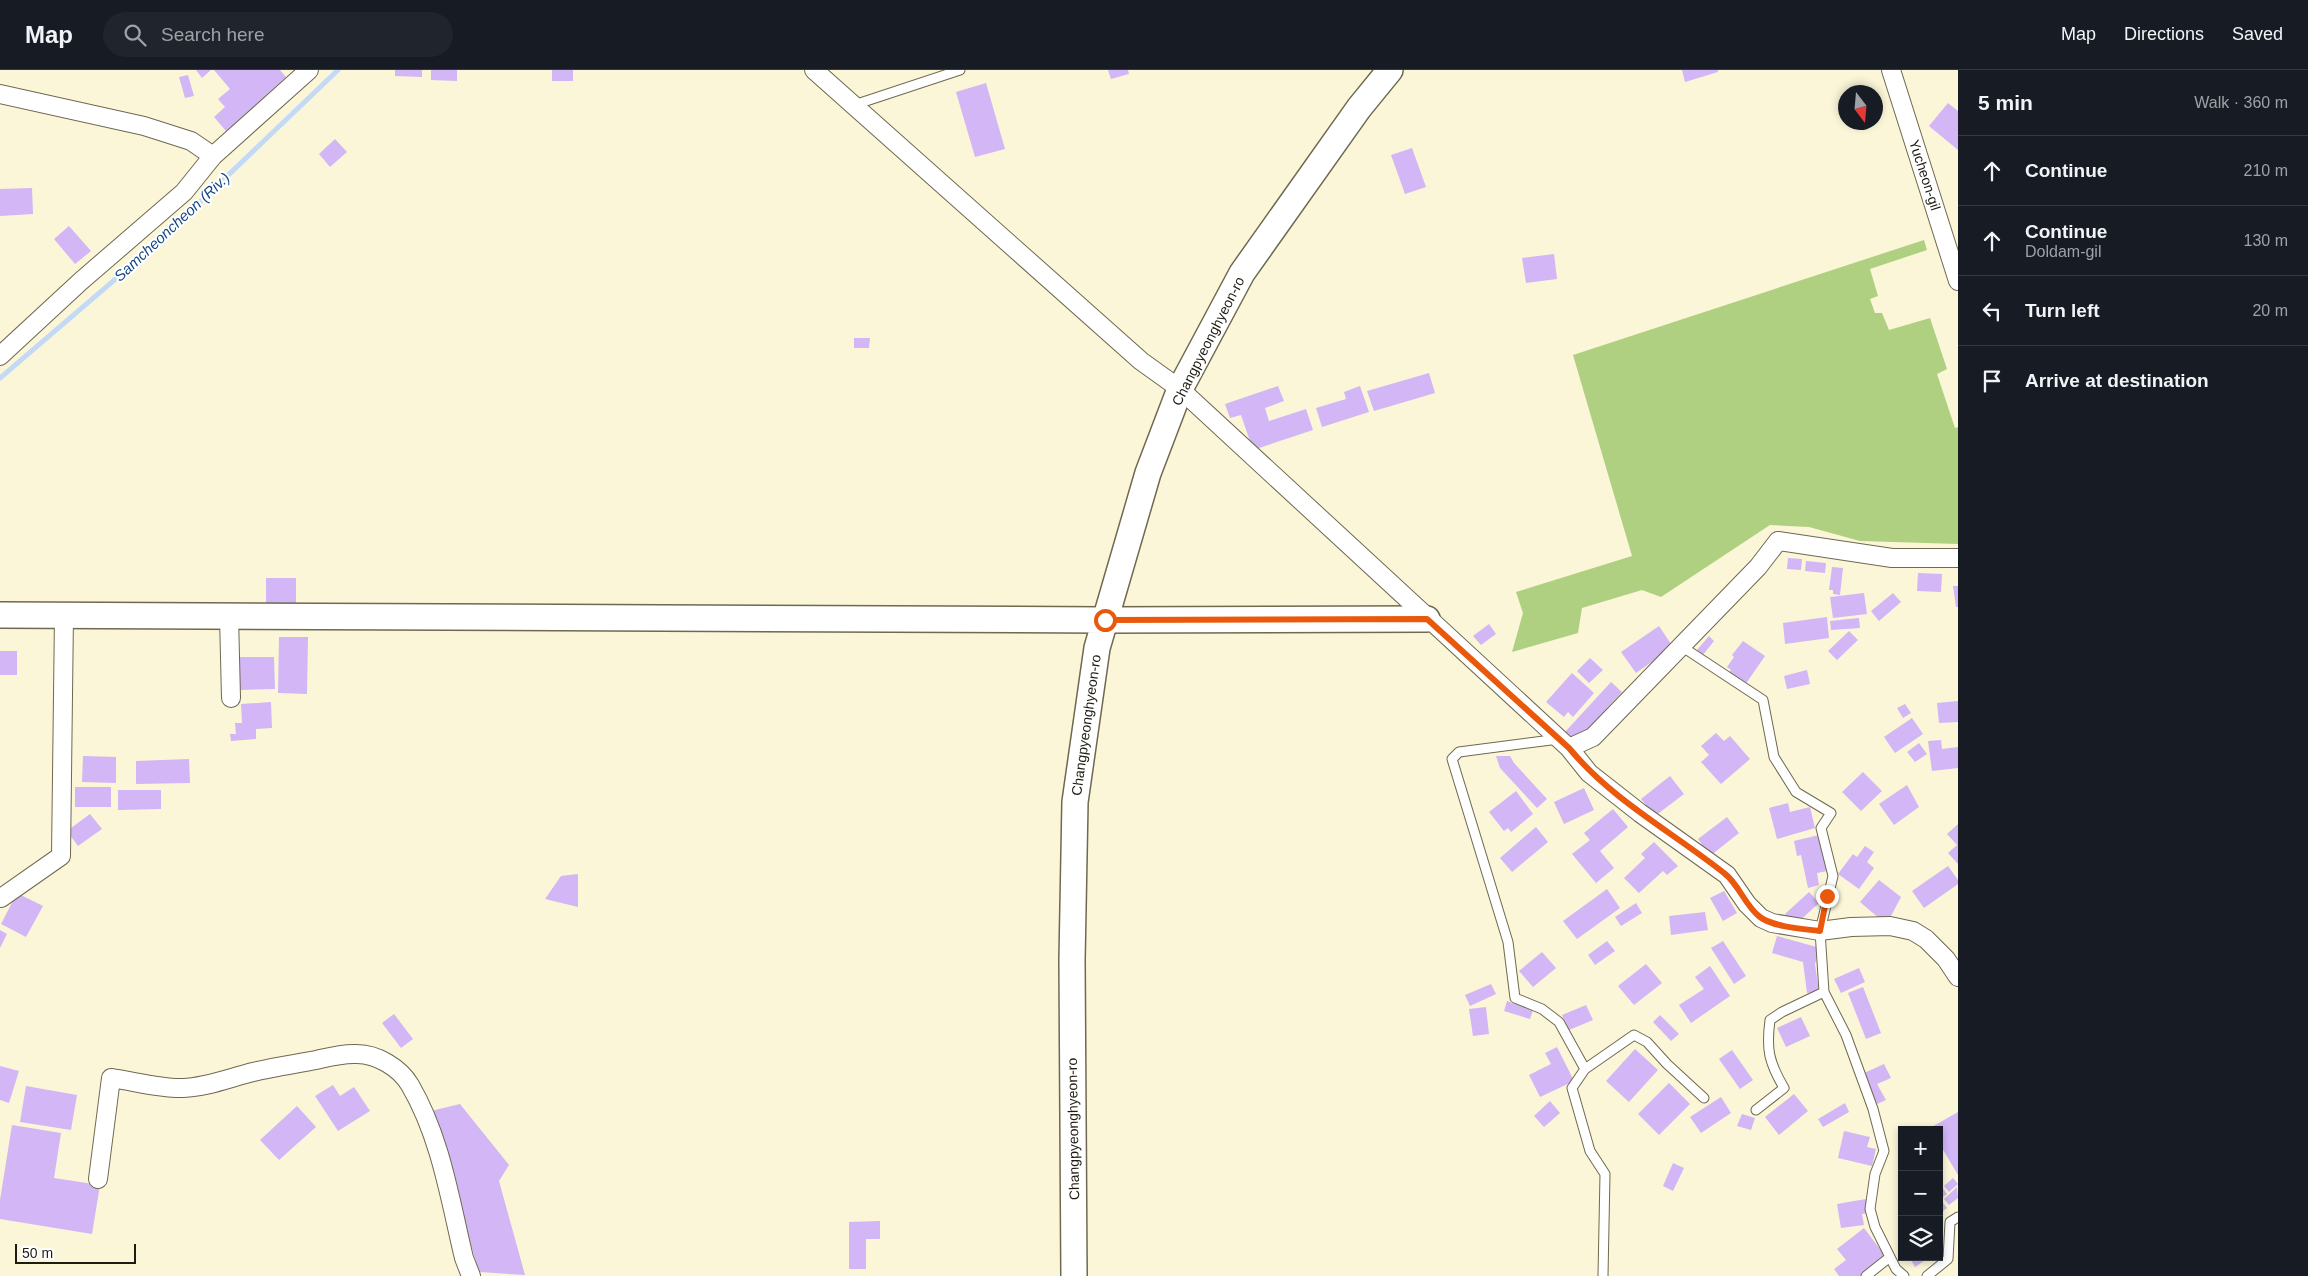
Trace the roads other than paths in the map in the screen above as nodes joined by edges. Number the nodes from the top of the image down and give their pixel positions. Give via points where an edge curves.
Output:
1 (309, 70) edge
2 (814, 70) edge
3 (960, 70) edge
4 (1390, 70) edge
5 (1891, 70) edge
6 (0, 94) edge
7 (854, 105) junction
8 (214, 156) junction
9 (1958, 281) edge
10 (0, 356) edge
11 (1180, 389) junction
12 (1958, 558) edge
13 (0, 615) edge
14 (64, 615) junction
15 (229, 616) junction
16 (1427, 619) junction
17 (1105, 620) junction
18 (1681, 646) junction
19 (231, 698) dead end
20 (1564, 744) junction
21 (1, 898) edge
22 (1820, 931) junction
23 (1958, 977) edge
24 (1824, 992) junction
25 (1585, 1068) junction
26 (1704, 1098) dead end
27 (1756, 1110) dead end
28 (98, 1179) dead end
29 (1958, 1216) edge
30 (1890, 1257) junction
31 (471, 1276) edge
32 (1074, 1276) edge
33 (1603, 1276) edge
34 (1866, 1276) edge
35 (1904, 1276) edge
36 (1928, 1276) edge

1 - 8 street
2 - 7 street
3 - 7 lane
4 - 11 street, Changpyeonghyeon-ro via 1242,273
5 - 9 street, Yucheon-gil
6 - 8 street via 144,126 191,141
7 - 11 street via 1141,361
8 - 10 street via 184,192
11 - 16 street
11 - 17 street, Changpyeonghyeon-ro via 1148,473
12 - 18 street via 1892,558 1778,541 1758,567
13 - 14 street
14 - 15 street
14 - 21 street via 61,856
15 - 17 street
15 - 19 street
16 - 17 street
16 - 20 street
17 - 32 street, Changpyeonghyeon-ro via 1097,648 1075,802 1072,960
18 - 20 street via 1593,737
18 - 22 lane via 1763,700 1774,757 1796,792 1831,813 1821,828 1833,876
20 - 22 street via 1590,772 1632,807 1727,874 1747,904 1761,918 1772,923
20 - 25 lane via 1459,752 1452,760 1508,942 1514,998 1542,1008 1559,1022
22 - 23 street via 1851,926 1890,926 1913,931 1946,958
22 - 24 lane
24 - 27 lane via 1770,1020 1767,1046 1775,1073 1784,1088
24 - 30 lane via 1846,1034 1873,1109 1884,1151 1875,1174 1870,1208 1875,1228
25 - 26 lane via 1634,1035 1647,1042
25 - 33 lane via 1572,1088 1590,1151 1604,1174
28 - 31 street via 112,1078 181,1088 334,1056 372,1056 402,1074 424,1115 439,1152
29 - 36 lane via 1950,1222 1948,1259
30 - 34 lane
30 - 35 lane

